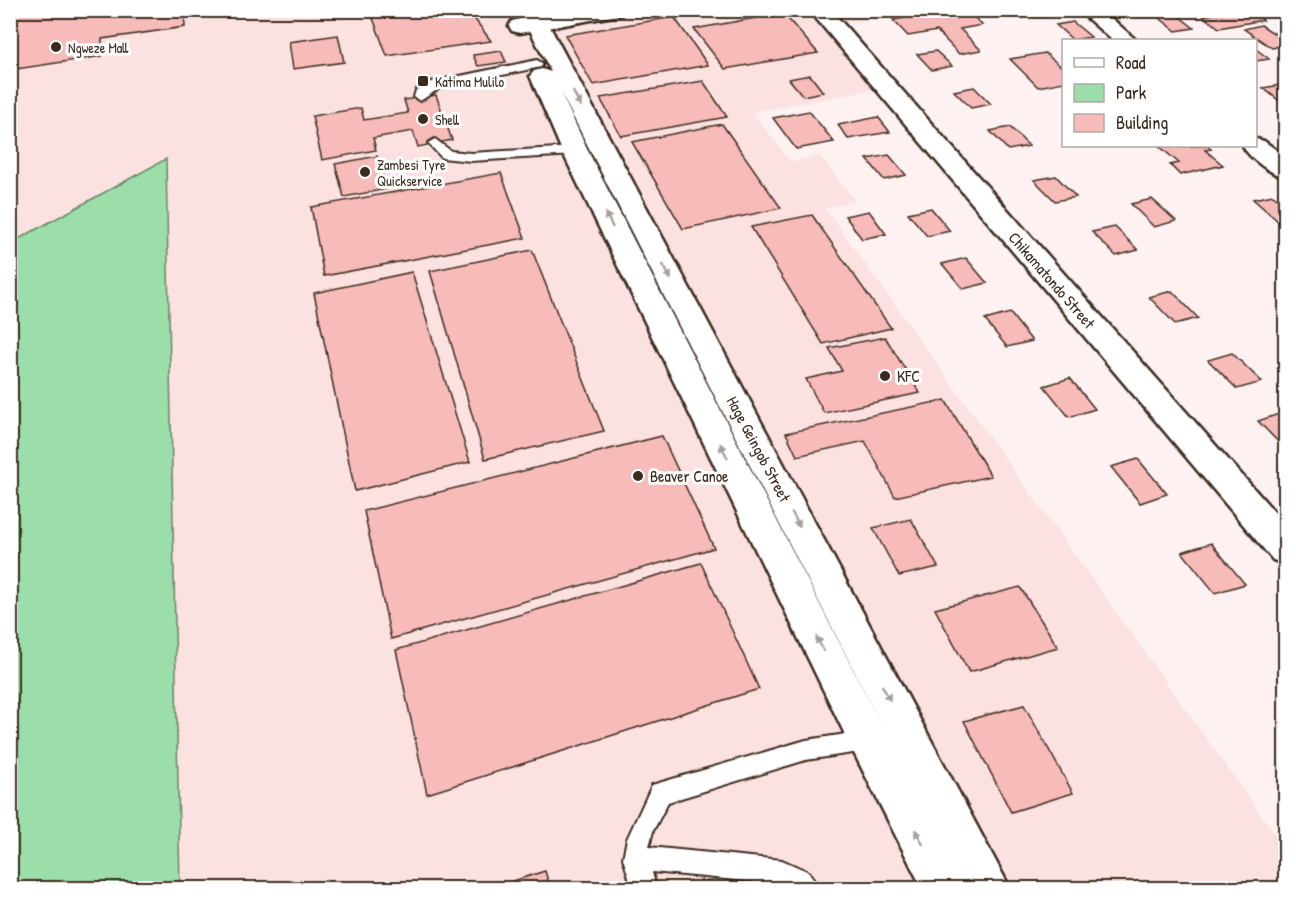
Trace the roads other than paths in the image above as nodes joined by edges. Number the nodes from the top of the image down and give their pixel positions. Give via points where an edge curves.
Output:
1 (613, 10) edge
2 (819, 10) edge
3 (1088, 10) edge
4 (524, 17) edge
5 (1124, 39) edge
6 (537, 64) junction
7 (420, 98) dead end
8 (435, 143) dead end
9 (1256, 147) edge
10 (575, 151) junction
11 (1286, 170) edge
12 (1286, 550) edge
13 (908, 734) junction
14 (868, 740) junction
15 (635, 858) junction
16 (644, 888) edge
17 (806, 888) edge
18 (946, 888) edge
19 (988, 888) edge

1 - 4 street
2 - 12 street, Chikamatondo Street
3 - 5 street
4 - 6 street, Hage Geingob Street
4 -> 13 street, Hage Geingob Street
6 - 7 lane via 436,85 421,93
6 - 10 street, Hage Geingob Street
8 - 10 lane via 447,155 471,157
9 - 11 street
14 -> 10 street, Hage Geingob Street
13 - 14 lane
13 - 19 street, Hage Geingob Street
14 - 15 lane via 806,750 660,793 639,832
18 -> 14 street, Hage Geingob Street
15 - 16 lane
15 - 17 lane via 782,872

